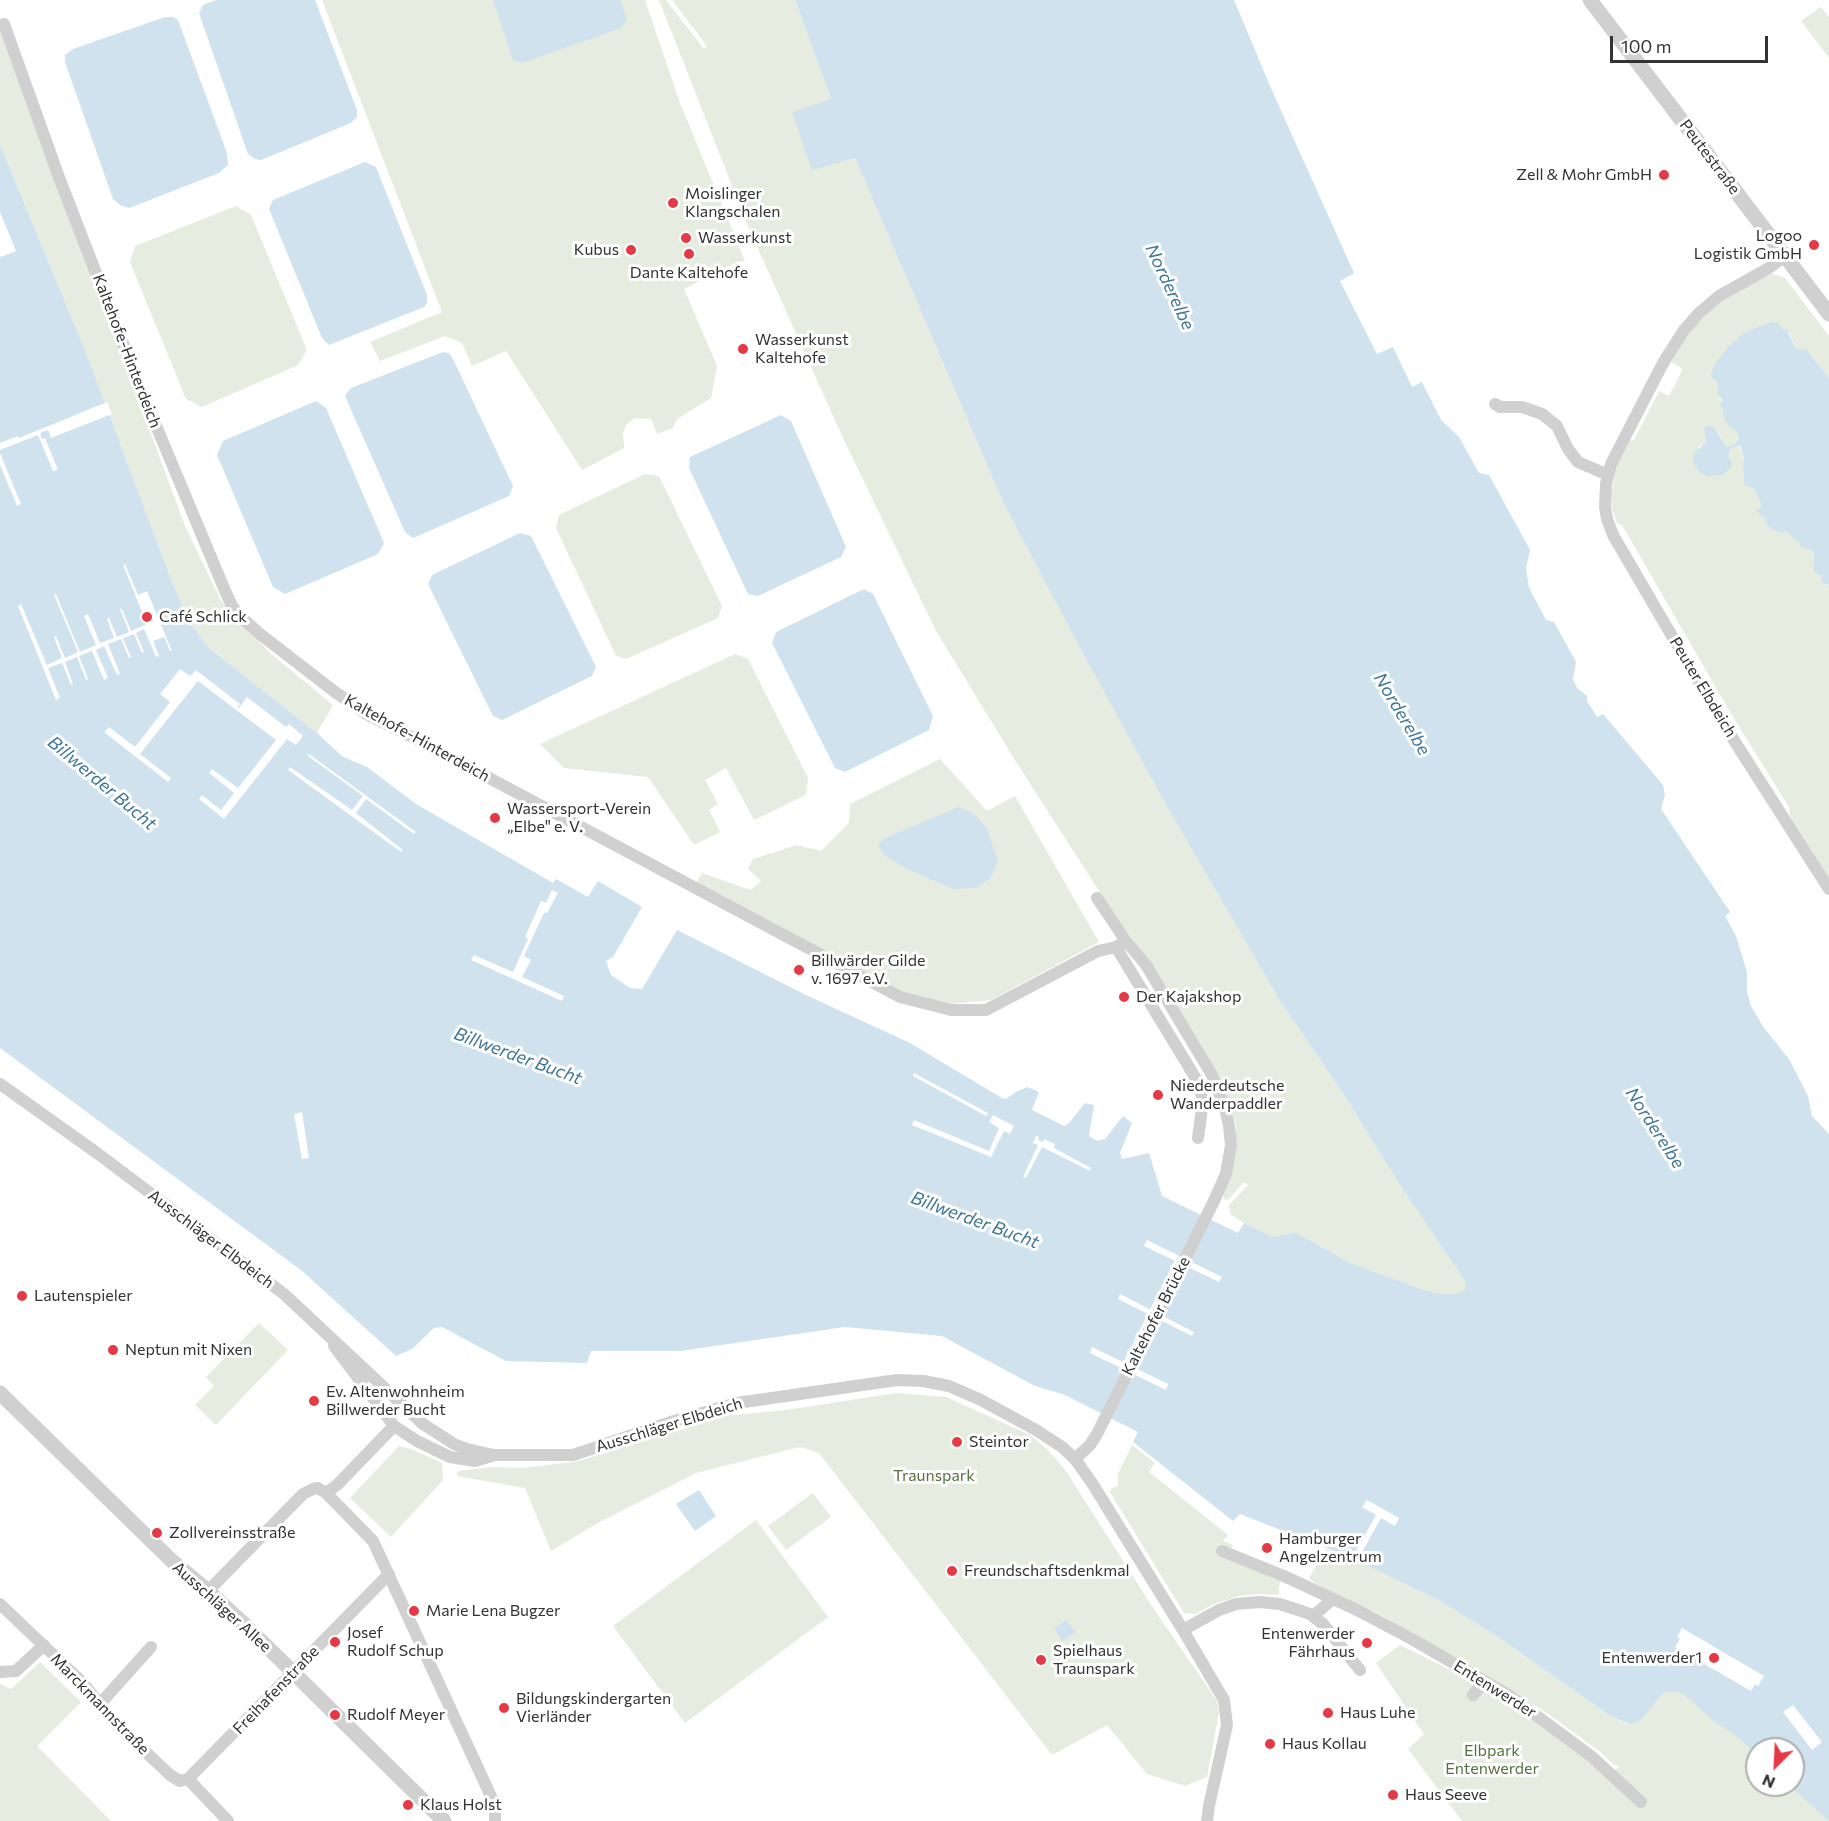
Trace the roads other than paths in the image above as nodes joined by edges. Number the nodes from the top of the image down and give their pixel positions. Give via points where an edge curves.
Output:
1 (1590, 0) edge
2 (4, 24) dead end
3 (1785, 256) junction
4 (1829, 314) edge
5 (1495, 404) dead end
6 (1608, 475) junction
7 (1829, 889) edge
8 (1097, 898) dead end
9 (1121, 944) junction
10 (0, 1084) edge
11 (1198, 1138) dead end
12 (322, 1328) junction
13 (0, 1393) edge
14 (394, 1426) junction
15 (494, 1455) junction
16 (1076, 1459) junction
17 (326, 1493) junction
18 (1222, 1551) dead end
19 (389, 1574) junction
20 (208, 1591) junction
21 (1333, 1599) junction
22 (0, 1604) edge
23 (1313, 1616) junction
24 (1183, 1630) junction
25 (44, 1645) junction
26 (151, 1647) dead end
27 (1360, 1670) dead end
28 (0, 1672) edge
29 (293, 1673) junction
30 (1485, 1681) junction
31 (1473, 1695) dead end
32 (99, 1705) junction
33 (188, 1779) junction
34 (1641, 1802) dead end
35 (228, 1821) edge
36 (444, 1821) edge
37 (495, 1821) edge
38 (1207, 1821) edge

1 - 3 street, Peutestraße
2 - 9 street, Kaltehofe-Hinterdeich via 142,392 223,587 232,606 260,634 368,715 900,997 951,1010 986,1010 1098,951
3 - 4 street, Peutestraße
3 - 6 street, Peuter Elbdeich via 1719,296 1684,330 1663,363
5 - 6 street via 1542,414 1557,426 1578,462
6 - 7 street, Peuter Elbdeich via 1605,507 1613,535 1721,720
8 - 9 street
9 - 11 street via 1198,1082 1203,1101
9 - 16 street, Kaltehofer Brücke via 1146,965 1215,1081 1230,1133 1228,1163 1221,1186 1105,1416 1090,1445
10 - 12 street, Ausschläger Elbdeich via 284,1294
12 - 14 street
12 - 15 street, Ausschläger Elbdeich via 423,1424 454,1444
13 - 20 street, Ausschläger Allee via 172,1561
14 - 15 street via 450,1457 475,1461
14 - 17 street
15 - 16 street, Ausschläger Elbdeich via 573,1455 737,1403 897,1380 949,1386 981,1400 1036,1430
16 - 24 street, Ausschläger Elbdeich
17 - 19 street via 373,1541
17 - 20 street via 318,1488 303,1494
18 - 21 street, Entenwerder
19 - 29 street, Freihafenstraße
19 - 37 street via 495,1805
20 - 29 street, Ausschläger Allee
21 - 23 street
21 - 30 street, Entenwerder
22 - 25 street, Marckmannstraße
23 - 24 street via 1280,1604 1245,1603 1220,1610
23 - 27 street via 1331,1632
24 - 38 street, Ausschläger Elbdeich via 1224,1700 1227,1718
25 - 28 street via 16,1671
25 - 32 street, Marckmannstraße via 83,1683
26 - 32 street
29 - 33 street, Freihafenstraße
29 - 36 street, Ausschläger Allee
30 - 31 street
30 - 34 street, Entenwerder via 1583,1750
32 - 33 street, Marckmannstraße via 170,1775 180,1781
33 - 35 street, Marckmannstraße

